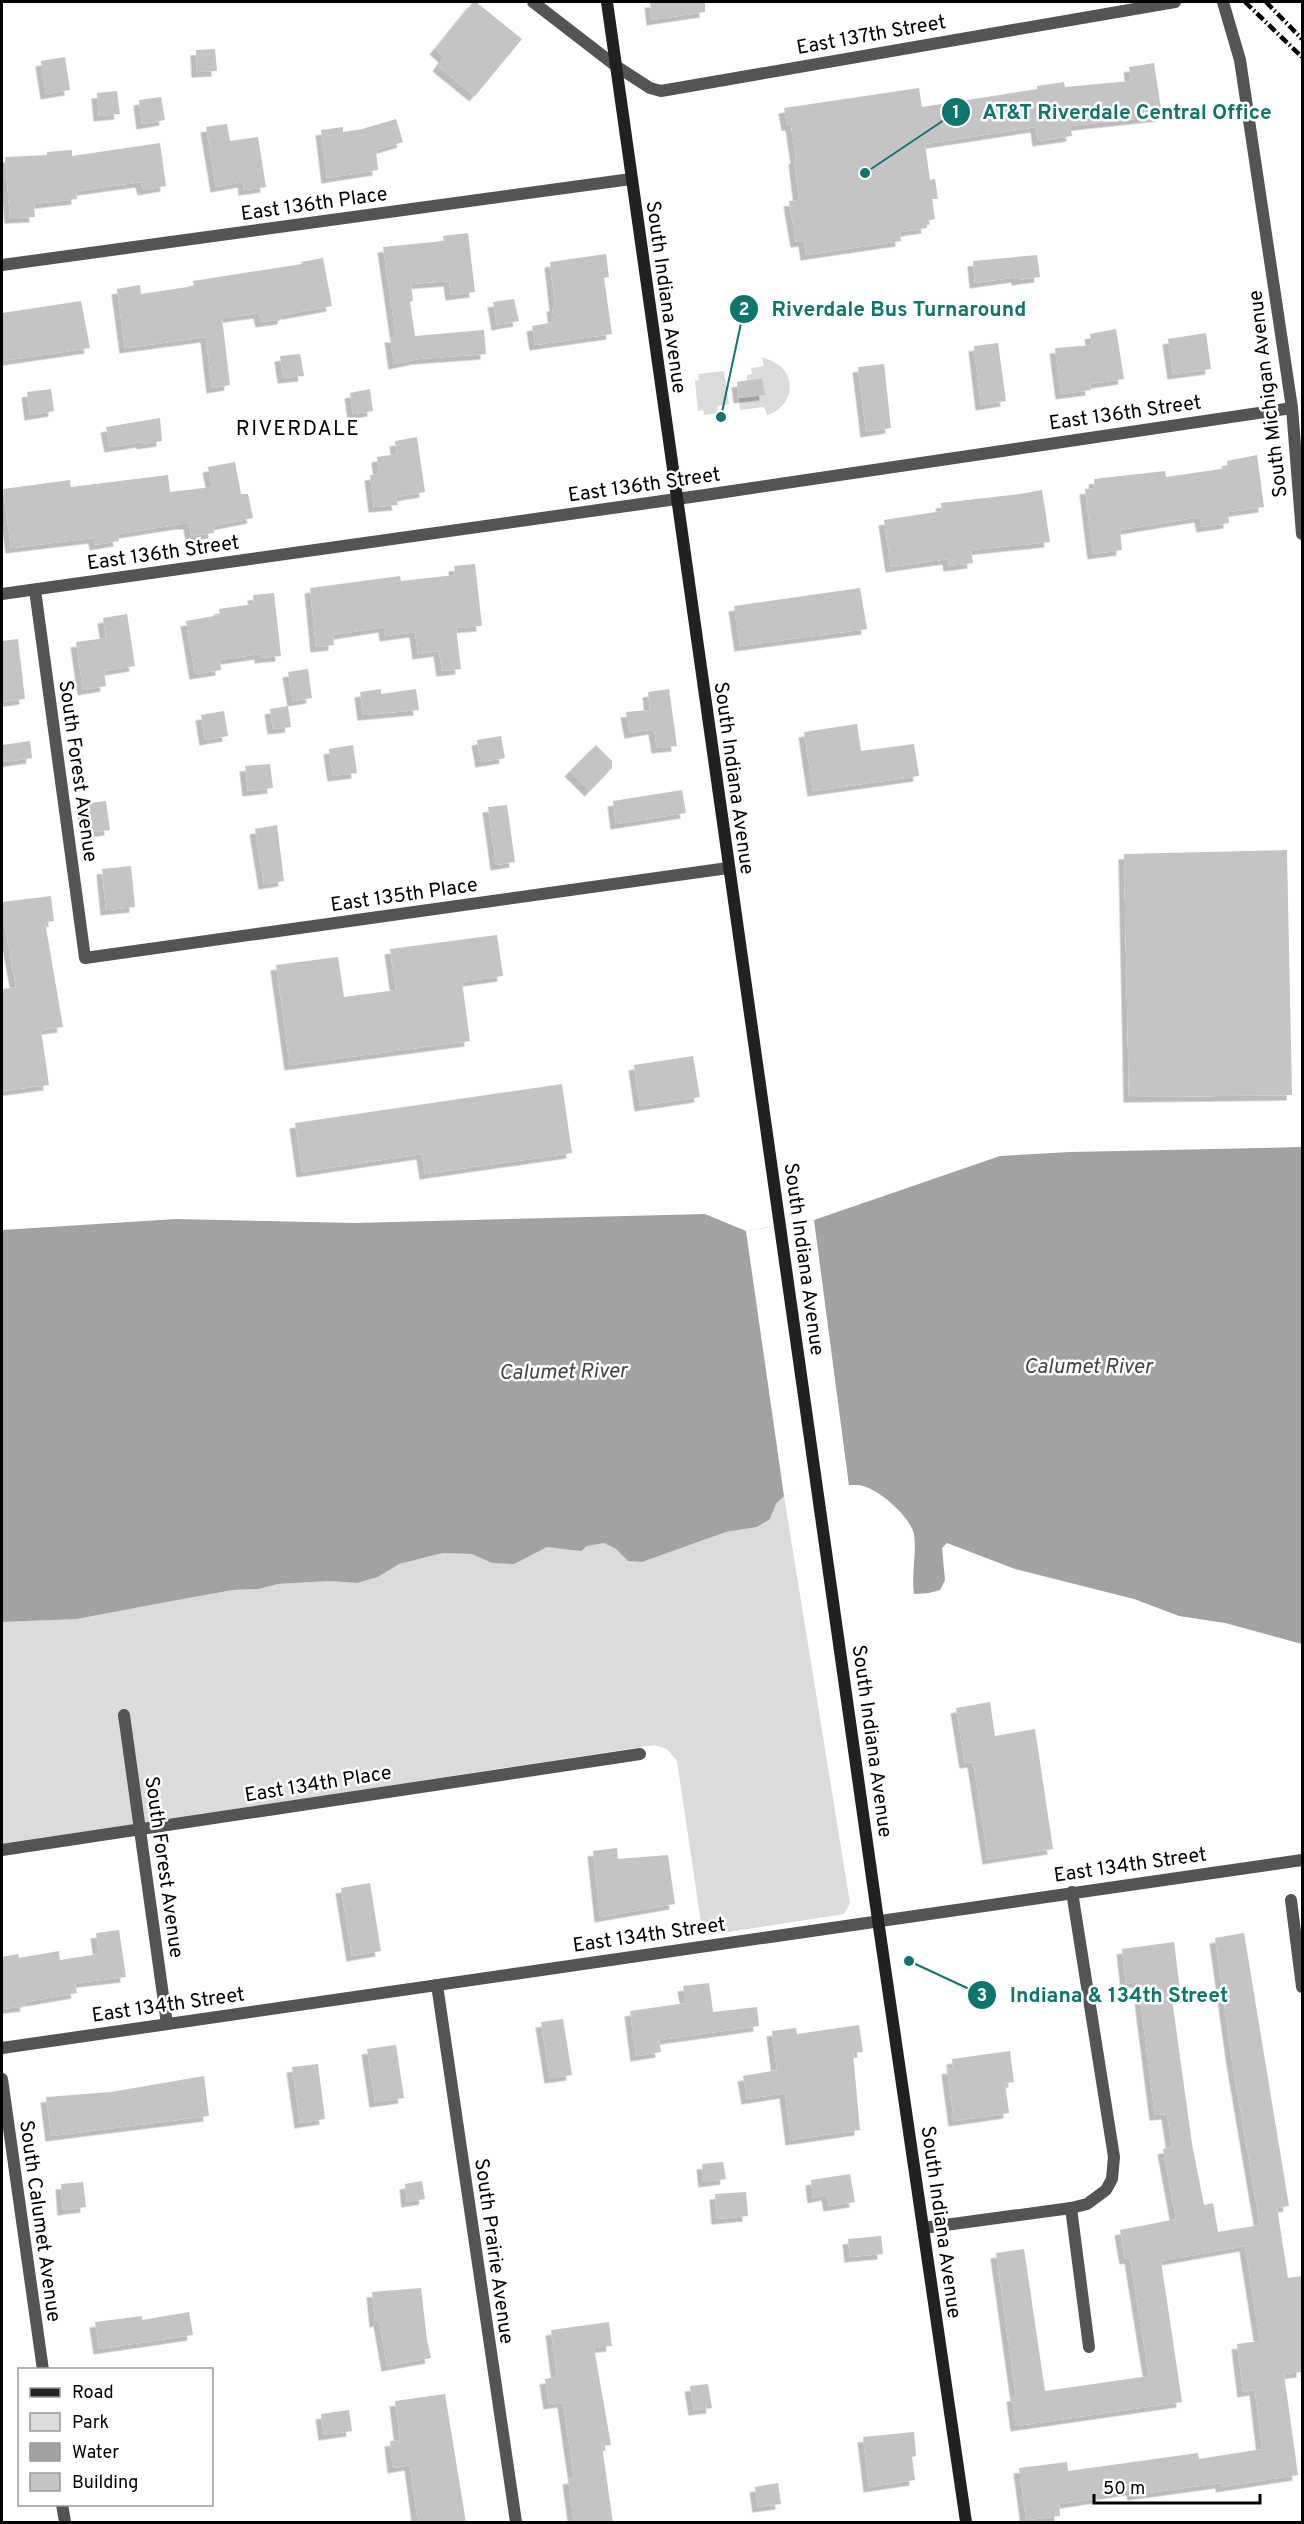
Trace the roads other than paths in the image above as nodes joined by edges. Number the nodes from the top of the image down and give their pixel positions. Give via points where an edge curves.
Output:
1 (533, 2) edge
2 (607, 2) edge
3 (1174, 2) edge
4 (1222, 2) edge
5 (616, 66) junction
6 (631, 179) junction
7 (2, 265) edge
8 (1292, 408) junction
9 (676, 499) junction
10 (1302, 534) edge
11 (35, 590) junction
12 (2, 594) edge
13 (728, 868) junction
14 (85, 957) joint
15 (124, 1716) dead end
16 (640, 1754) dead end
17 (140, 1829) junction
18 (2, 1850) edge
19 (1302, 1860) edge
20 (1072, 1892) junction
21 (1291, 1900) dead end
22 (878, 1920) junction
23 (437, 1985) junction
24 (1302, 1987) edge
25 (167, 2024) junction
26 (2, 2048) edge
27 (2, 2079) edge
28 (1071, 2208) junction
29 (923, 2228) junction
30 (1089, 2347) dead end
31 (43, 2368) edge
32 (62, 2506) edge
33 (65, 2523) edge
34 (516, 2523) edge
35 (966, 2523) edge

1 - 5 street, East 137th Street
2 - 5 main road, South Indiana Avenue
3 - 5 street, East 137th Street via 661,91
4 - 8 street, South Michigan Avenue via 1240,60
5 - 6 main road, South Indiana Avenue
6 - 7 street, East 136th Place
6 - 9 main road, South Indiana Avenue
8 - 9 street, East 136th Street
8 - 10 street, South Michigan Avenue
9 - 11 street, East 136th Street
9 - 13 main road, South Indiana Avenue
11 - 12 street, East 136th Street
11 - 14 street, South Forest Avenue
13 - 14 street, East 135th Place
13 - 22 main road, South Indiana Avenue
15 - 17 street, South Forest Avenue
16 - 17 street, East 134th Place
17 - 18 street, East 134th Place
17 - 25 street, South Forest Avenue
19 - 20 street, East 134th Street
20 - 22 street, East 134th Street
20 - 28 street via 1114,2157 1112,2179 1106,2190 1087,2204
21 - 24 street
22 - 23 street, East 134th Street
22 - 29 main road, South Indiana Avenue
23 - 25 street, East 134th Street
23 - 34 street, South Prairie Avenue
25 - 26 street, East 134th Street
27 - 31 street, South Calumet Avenue
28 - 29 street
28 - 30 street
29 - 35 main road, South Indiana Avenue
32 - 33 street

